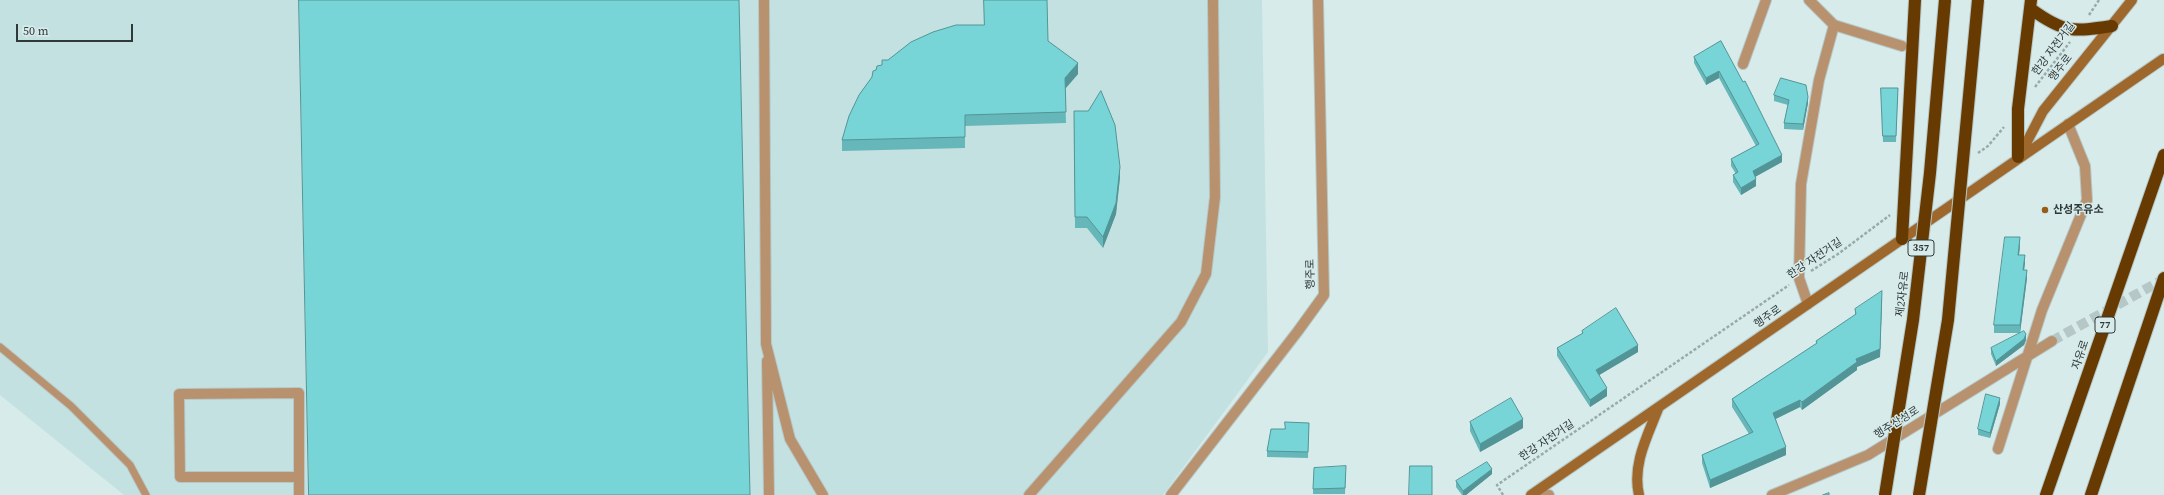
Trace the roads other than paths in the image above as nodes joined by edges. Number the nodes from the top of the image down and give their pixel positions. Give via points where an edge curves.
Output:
1 (764, 0) edge
2 (1213, 0) edge
3 (1318, 0) edge
4 (1766, 0) edge
5 (1809, 0) edge
6 (1915, 0) edge
7 (1946, 0) edge
8 (1978, 0) edge
9 (2132, 0) edge
10 (2031, 4) edge
11 (1834, 25) junction
12 (2112, 26) junction
13 (1902, 46) dead end
14 (2163, 59) dead end
15 (1742, 64) dead end
16 (2068, 124) junction
17 (2164, 155) edge
18 (2018, 158) junction
19 (1902, 239) junction
20 (2164, 278) edge
21 (2164, 300) edge
22 (1808, 304) junction
23 (2150, 322) junction
24 (2052, 341) tunnel mouth
25 (766, 344) junction
26 (0, 347) edge
27 (2026, 357) junction
28 (1658, 409) junction
29 (1998, 449) dead end
30 (299, 477) junction
31 (1535, 494) edge
32 (146, 495) edge
33 (299, 495) edge
34 (769, 495) edge
35 (823, 495) edge
36 (1028, 495) edge
37 (1171, 495) edge
38 (1549, 495) edge
39 (1639, 495) edge
40 (1772, 495) edge
41 (1885, 495) edge
42 (1919, 495) edge
43 (2046, 495) edge
44 (2091, 495) edge

1 - 25 street
2 - 36 street via 1215,197 1206,274 1181,322
3 - 37 street, 행주로 via 1324,295
4 - 15 street
5 - 11 street
6 - 19 highway
7 - 41 highway, 제2자유로 / 357, bridge via 1913,320
8 - 42 highway, bridge via 1948,320
9 - 12 main road, 행주로
10 - 12 highway via 2052,24 2079,31
10 - 18 highway via 2018,108
11 - 13 street
11 - 22 street via 1819,80 1801,184 1799,278
12 - 18 main road, 행주로 via 2043,111
14 - 16 main road, 행주로
16 - 18 main road, 행주로
16 - 27 street via 2085,166 2087,200 2042,310
17 - 43 highway, 자유로 / 77
18 - 19 main road, 행주로
19 - 22 main road, 행주로
20 - 23 highway
21 - 23 highway
22 - 28 main road, 행주로
23 - 44 highway
24 - 27 street, 행주산성로
25 - 34 street
25 - 35 street via 790,439
26 - 32 lane via 71,406 130,465
27 - 29 street
27 - 40 street, 행주산성로 via 1868,455
28 - 31 main road, 행주로
28 - 39 main road via 1637,470
30 - 30 street via 180,477 179,394 299,393
30 - 33 street
31 - 38 street

